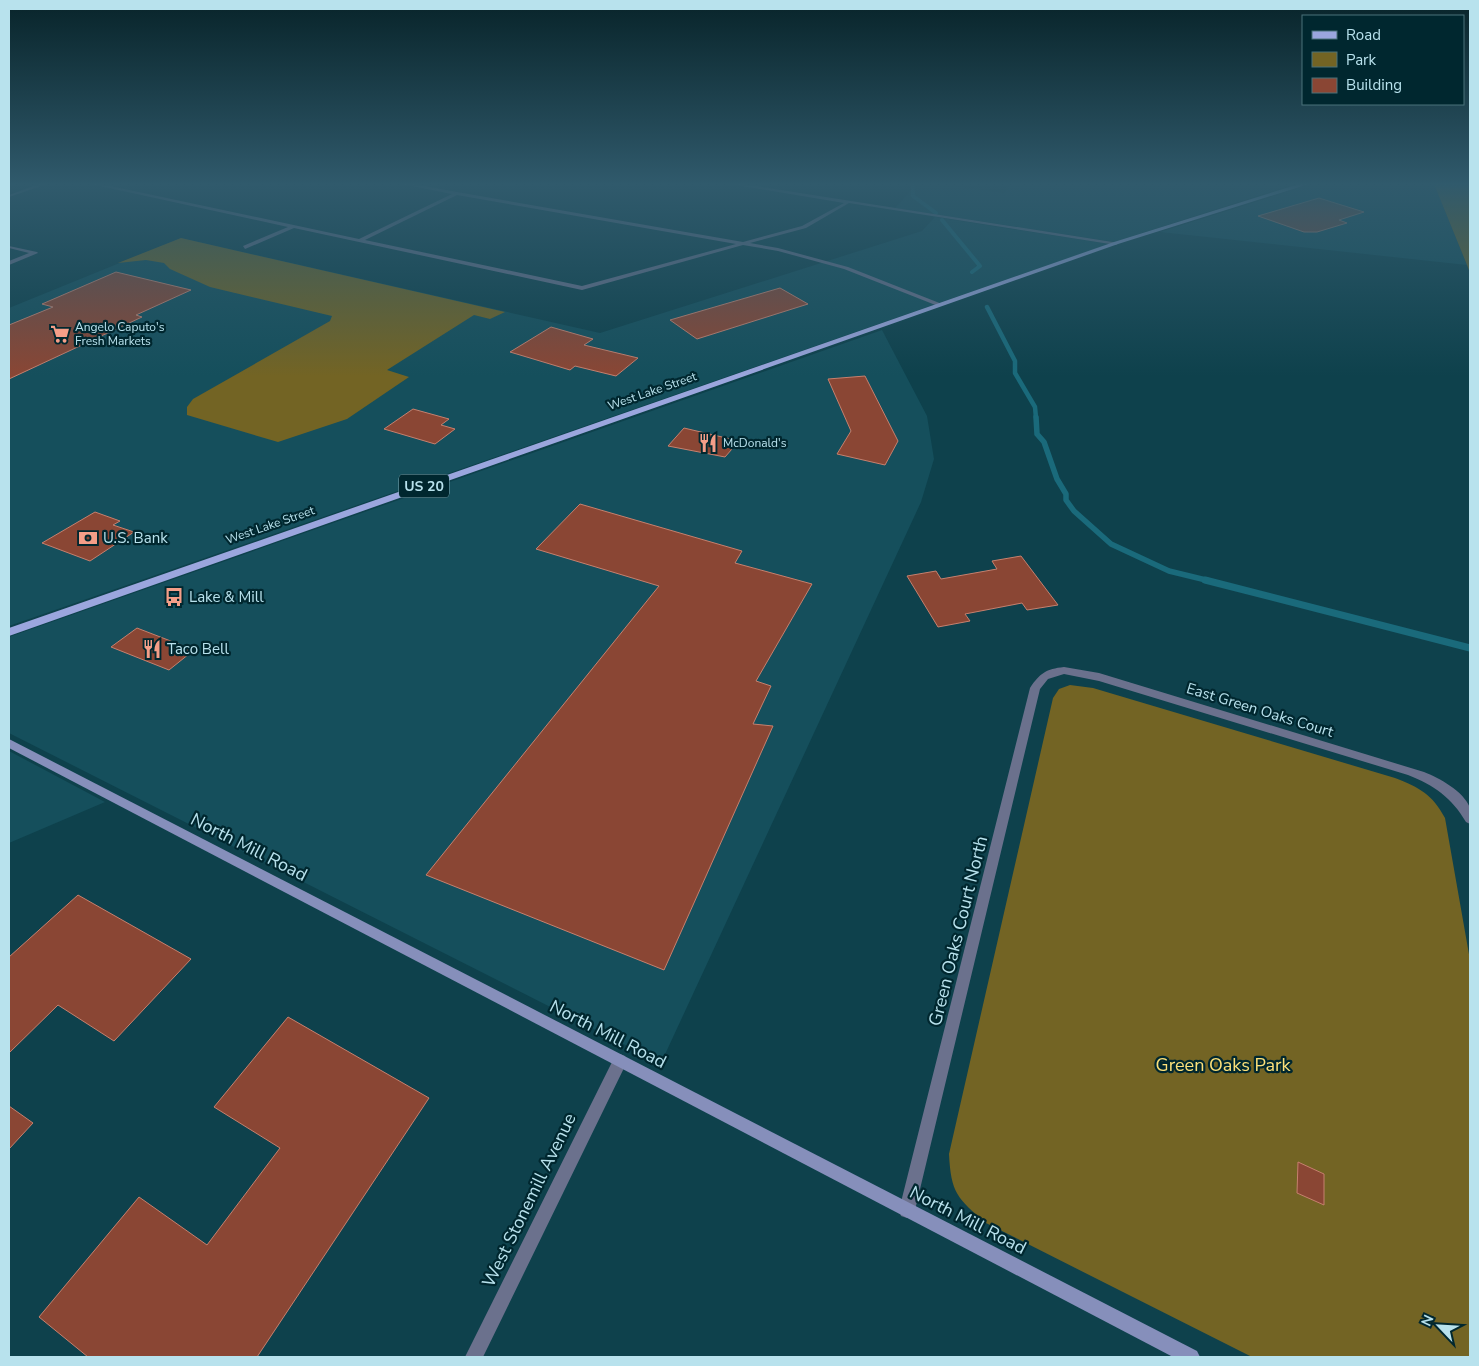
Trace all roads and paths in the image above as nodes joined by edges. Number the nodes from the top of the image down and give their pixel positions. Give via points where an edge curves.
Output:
1 (12, 248) edge
2 (391, 248) edge
3 (733, 248) edge
4 (762, 248) edge
5 (1103, 248) edge
6 (9, 263) edge
7 (940, 305) junction
8 (9, 632) edge
9 (1058, 672) joint
10 (9, 743) edge
11 (1470, 819) edge
12 (620, 1061) junction
13 (907, 1210) junction
14 (474, 1357) edge
15 (1190, 1357) edge

1 - 6 street via 35,253
2 - 3 street via 582,288
4 - 7 street via 846,268
5 - 7 main road, West Lake Street / US 20
7 - 8 main road, West Lake Street / US 20
9 - 11 street, East Green Oaks Court via 1099,677 1410,771 1450,790 1463,804
9 - 13 street, Green Oaks Court North via 1044,676 1035,688
10 - 12 street, North Mill Road
12 - 13 street, North Mill Road
12 - 14 street, West Stonemill Avenue
13 - 15 street, North Mill Road

